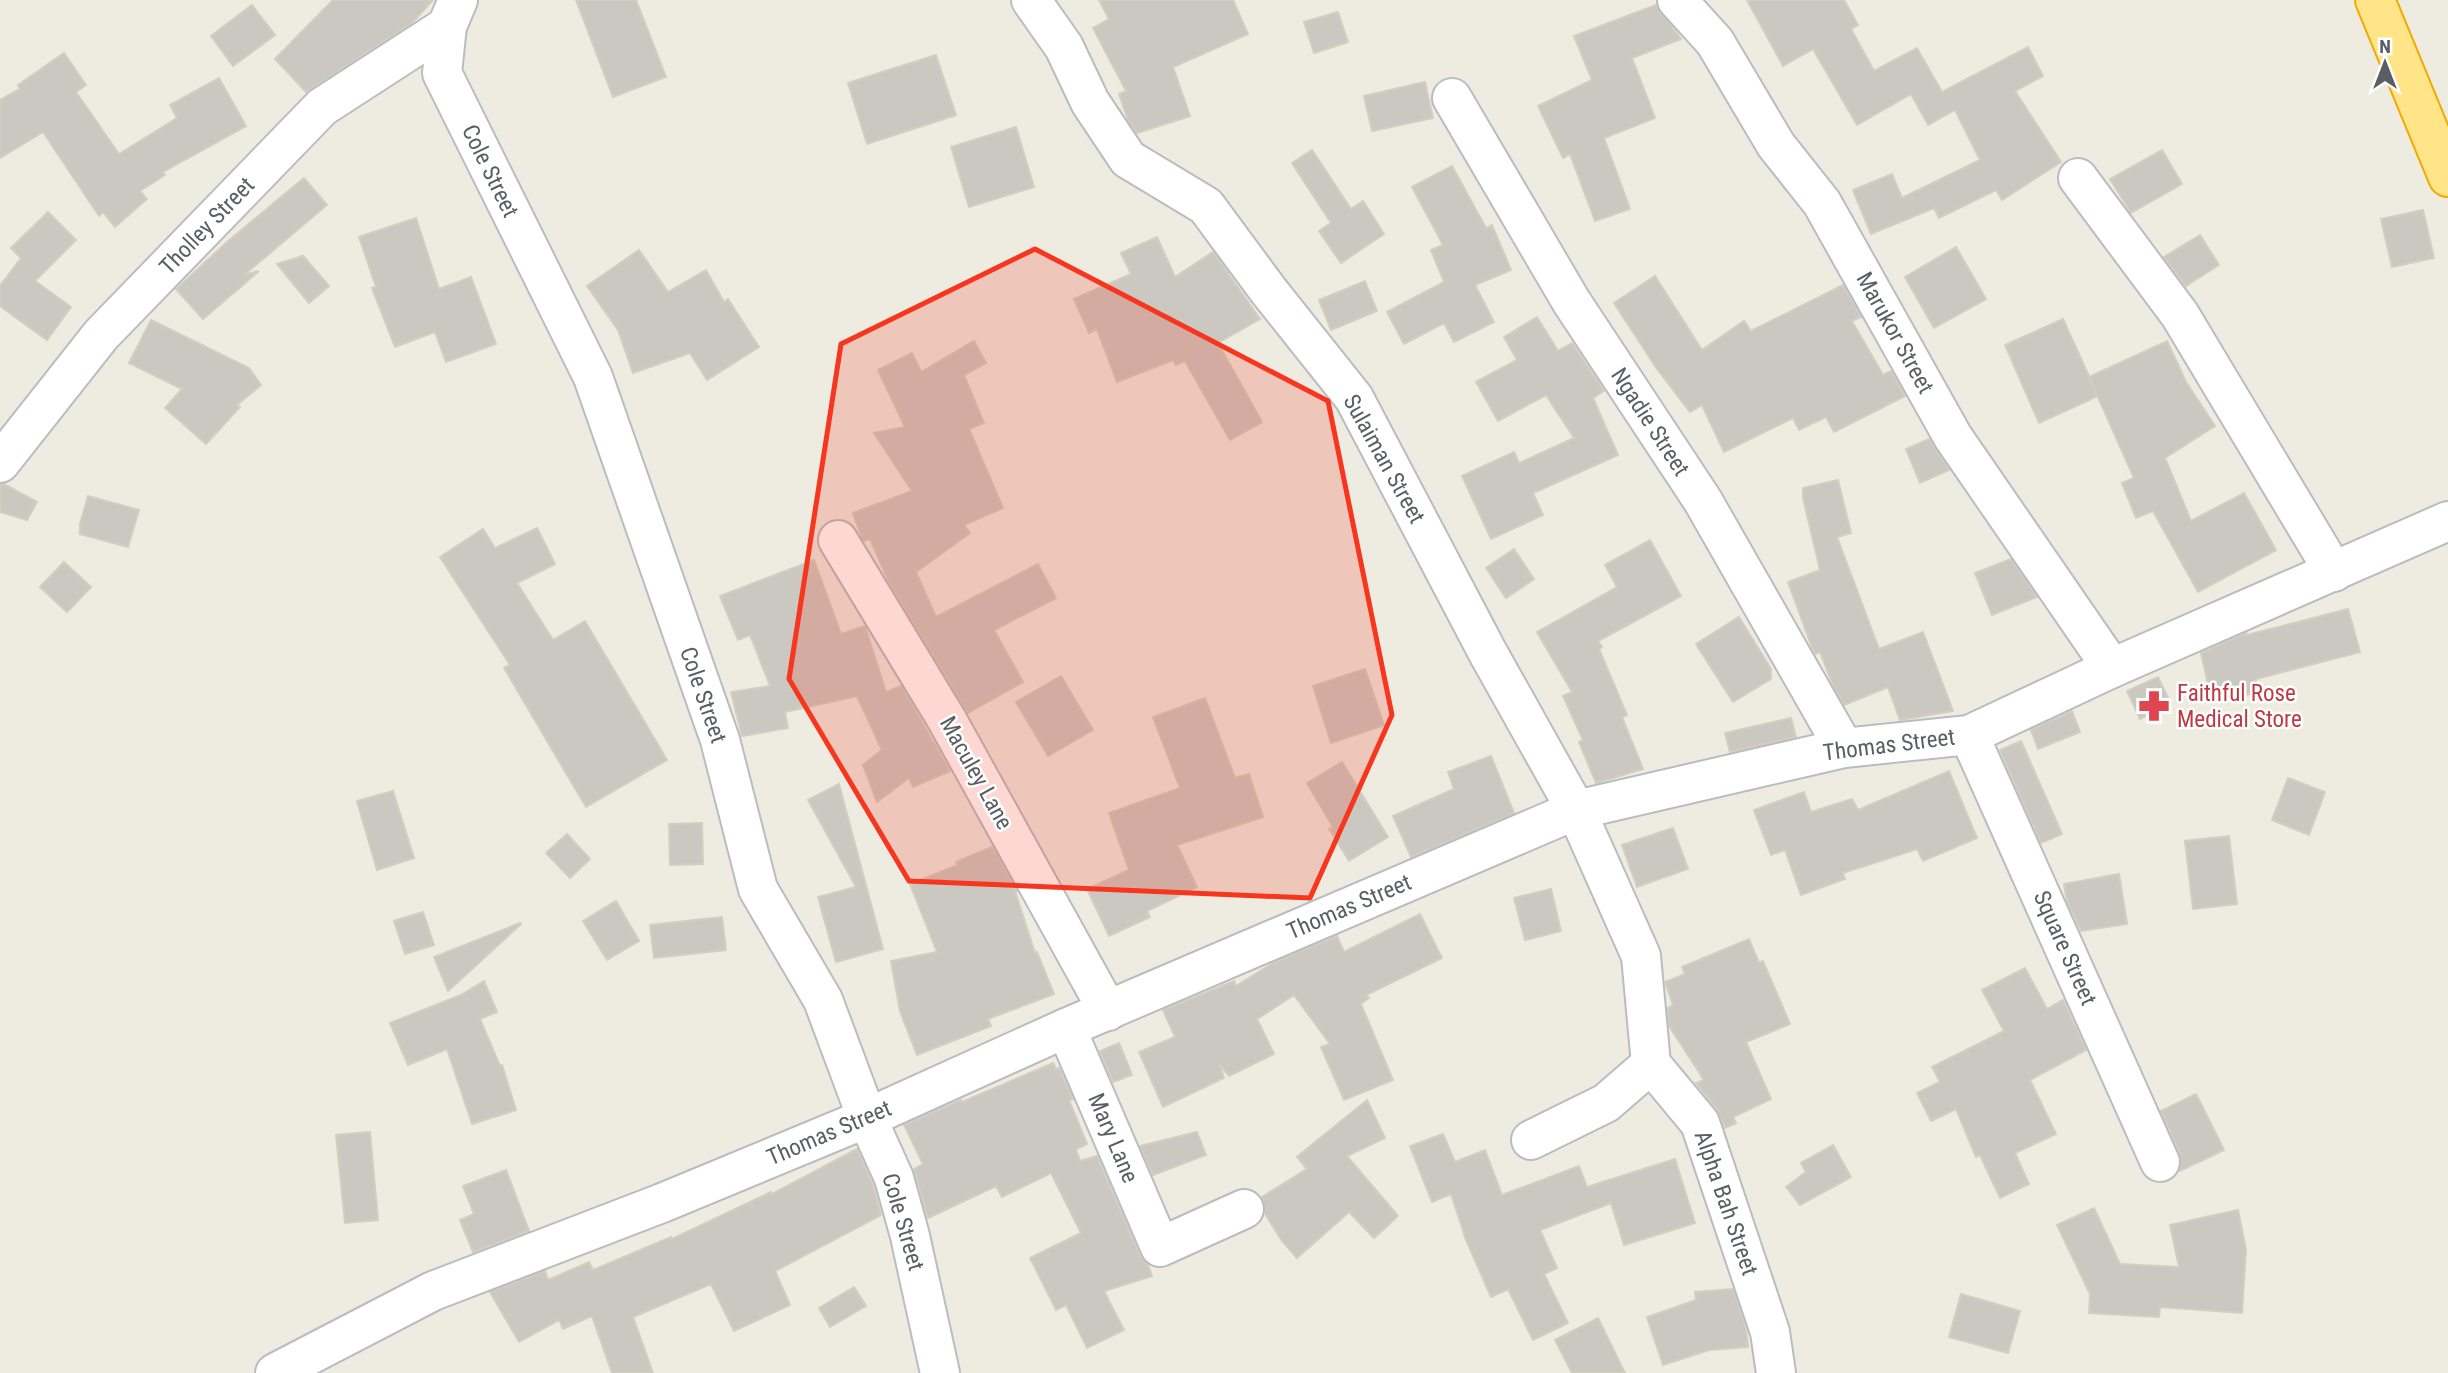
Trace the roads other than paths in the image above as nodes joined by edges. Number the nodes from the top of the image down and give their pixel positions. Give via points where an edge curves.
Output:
1 (1031, 0) edge
2 (1677, 0) edge
3 (2375, 0) edge
4 (453, 13) edge
5 (1452, 98) dead end
6 (2448, 177) edge
7 (2078, 178) dead end
8 (0, 463) edge
9 (2448, 522) edge
10 (838, 540) dead end
11 (2334, 572) junction
12 (2112, 668) junction
13 (1969, 735) junction
14 (1844, 748) junction
15 (1576, 810) junction
16 (1108, 1011) junction
17 (1066, 1028) junction
18 (1651, 1064) junction
19 (867, 1118) junction
20 (1531, 1140) dead end
21 (2160, 1162) dead end
22 (1244, 1209) dead end
23 (275, 1373) edge
24 (940, 1373) edge
25 (1776, 1373) edge

1 - 15 street, Sulaiman Street via 1064,47 1090,102 1128,159 1206,206 1354,398
2 - 12 street, Marukor Street via 1715,42 1776,145 1822,203 1954,437
3 - 6 highway
4 - 8 street, Tholley Street via 322,107 101,335
4 - 19 street, Cole Street via 442,73 593,377 720,740 758,889 823,1000
5 - 14 street, Ngadie Street via 1571,301 1703,501
7 - 11 street via 2180,315
9 - 11 street, Thomas Street
10 - 16 street, Maculey Lane via 947,720
11 - 12 street, Thomas Street
12 - 13 street, Thomas Street
13 - 14 street, Thomas Street
13 - 21 street, Square Street
14 - 15 street, Thomas Street
15 - 16 street, Thomas Street
15 - 18 street via 1640,956
16 - 17 street, Thomas Street
17 - 19 street, Thomas Street
17 - 22 street, Mary Lane via 1160,1247
18 - 20 street via 1606,1103
18 - 25 street, Alpha Bah Street via 1700,1124 1770,1332
19 - 23 street, Thomas Street via 433,1291
19 - 24 street, Cole Street via 894,1178

